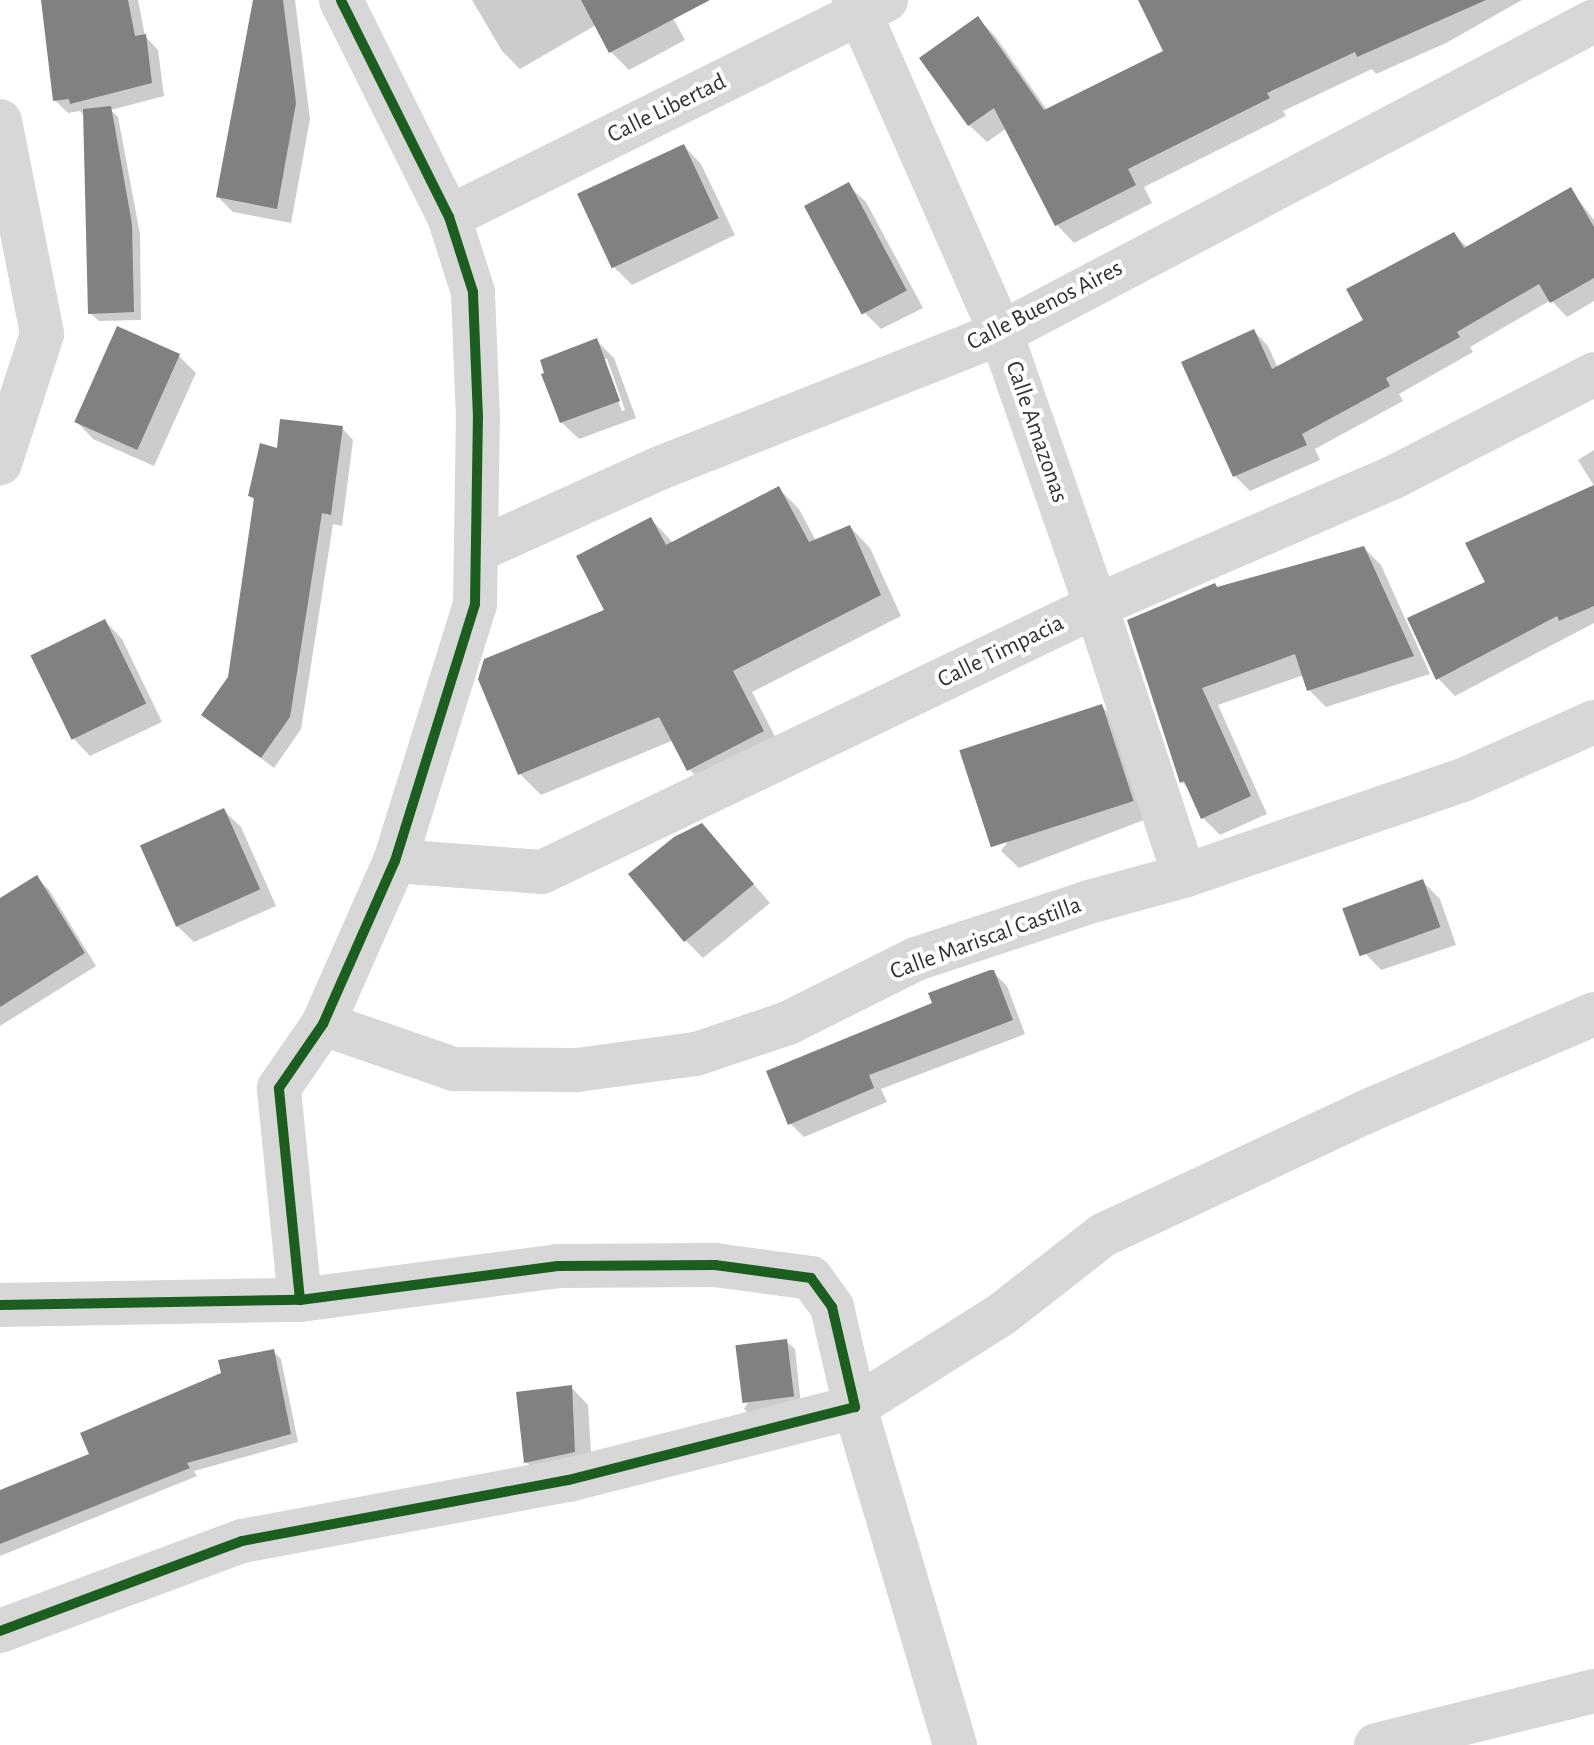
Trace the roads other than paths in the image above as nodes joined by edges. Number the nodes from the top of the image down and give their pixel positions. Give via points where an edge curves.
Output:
1 (341, 0) edge
2 (867, 4) edge
3 (1594, 21) edge
4 (0, 121) edge
5 (449, 217) junction
6 (1001, 333) junction
7 (1594, 374) edge
8 (0, 463) edge
9 (476, 551) junction
10 (1096, 606) junction
11 (1594, 722) edge
12 (395, 861) junction
13 (1184, 876) junction
14 (1594, 1014) edge
15 (323, 1024) junction
16 (300, 1300) junction
17 (0, 1305) edge
18 (855, 1407) junction
19 (0, 1631) edge
20 (1594, 1691) edge
21 (955, 1745) edge
22 (1376, 1745) edge

1 - 5 street
2 - 5 street, Calle Libertad
2 - 6 street, Calle Amazonas
3 - 6 street, Calle Buenos Aires
4 - 8 street via 42,334
5 - 9 street via 473,292
6 - 9 street, Calle Buenos Aires via 660,468
6 - 10 street, Calle Amazonas
7 - 10 street, Calle Timpacia via 1392,478
9 - 12 street via 475,604
10 - 12 street, Calle Timpacia via 542,872
10 - 13 street, Calle Amazonas
11 - 13 street, Calle Mariscal Castilla via 1463,780
12 - 15 street
13 - 15 street, Calle Mariscal Castilla via 916,959 788,1023 696,1054 577,1070 454,1069
14 - 18 street via 1370,1110 1103,1235 1002,1314
15 - 16 street via 279,1088
16 - 17 street
16 - 18 street via 558,1266 715,1265 811,1278 832,1307
18 - 19 street via 568,1480 242,1541
18 - 21 street
20 - 22 street

